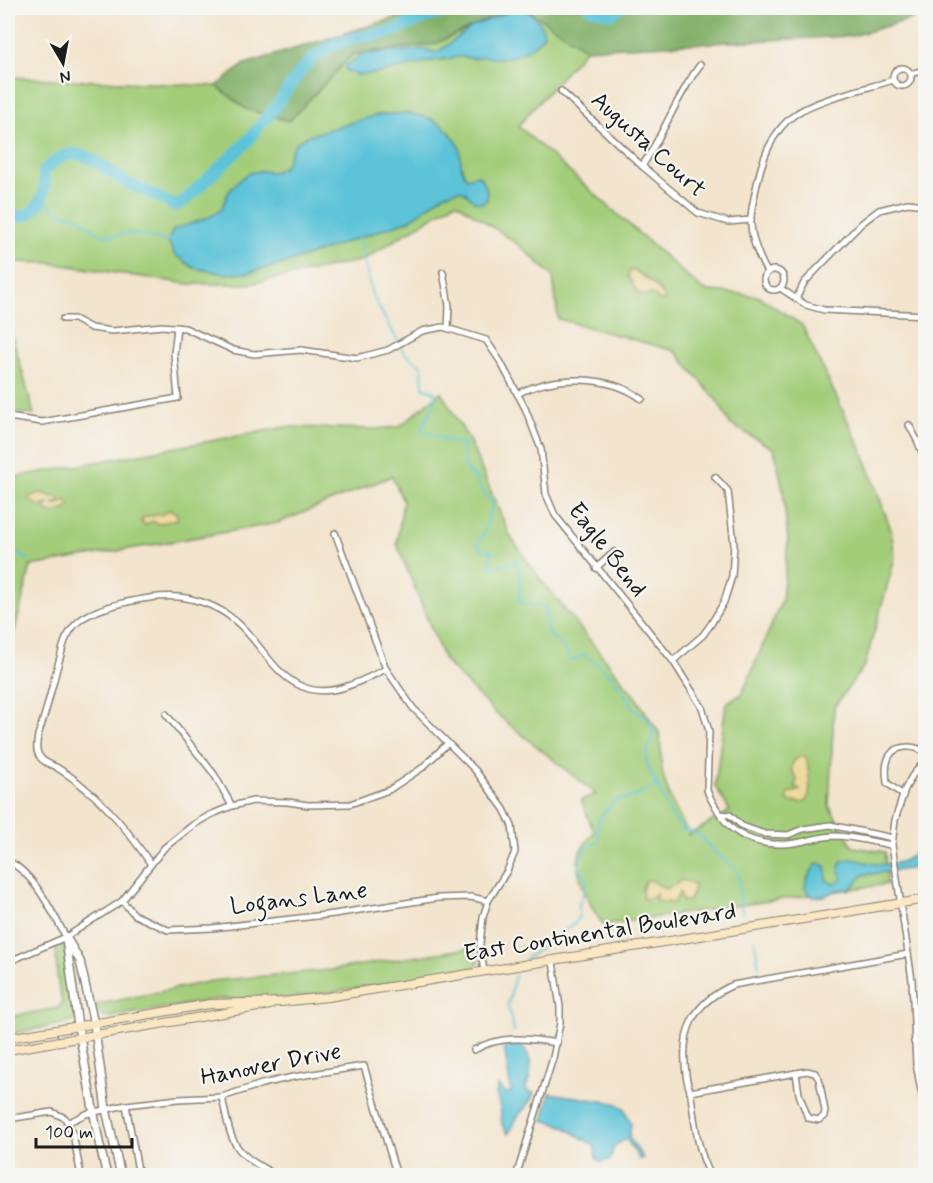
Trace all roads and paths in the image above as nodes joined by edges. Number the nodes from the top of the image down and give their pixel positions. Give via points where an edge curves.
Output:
1 (700, 64) dead end
2 (926, 69) edge
3 (911, 74) junction
4 (893, 81) junction
5 (561, 91) dead end
6 (642, 166) junction
7 (926, 205) edge
8 (751, 220) junction
9 (443, 272) dead end
10 (767, 272) junction
11 (780, 288) junction
12 (796, 299) junction
13 (926, 315) edge
14 (63, 319) dead end
15 (177, 327) junction
16 (448, 328) junction
17 (518, 394) junction
18 (642, 399) dead end
19 (8, 417) edge
20 (909, 425) dead end
21 (926, 462) edge
22 (715, 477) dead end
23 (335, 533) dead end
24 (614, 552) dead end
25 (596, 568) junction
26 (673, 661) junction
27 (386, 669) junction
28 (166, 714) dead end
29 (448, 743) junction
30 (926, 754) edge
31 (926, 759) edge
32 (903, 795) junction
33 (232, 806) junction
34 (721, 814) junction
35 (893, 837) junction
36 (892, 845) junction
37 (8, 861) edge
38 (150, 863) junction
39 (926, 899) edge
40 (122, 901) junction
41 (488, 901) junction
42 (901, 904) junction
43 (66, 937) junction
44 (908, 954) junction
45 (8, 962) edge
46 (553, 962) junction
47 (484, 972) junction
48 (280, 1002) junction
49 (94, 1024) junction
50 (78, 1026) junction
51 (96, 1036) junction
52 (8, 1038) edge
53 (81, 1039) junction
54 (926, 1040) edge
55 (914, 1042) junction
56 (556, 1043) junction
57 (8, 1050) edge
58 (474, 1050) dead end
59 (796, 1073) junction
60 (690, 1092) junction
61 (222, 1097) junction
62 (126, 1105) junction
63 (106, 1109) junction
64 (94, 1112) junction
65 (926, 1116) edge
66 (8, 1119) edge
67 (69, 1122) junction
68 (81, 1176) edge
69 (107, 1176) edge
70 (121, 1176) edge
71 (140, 1176) edge
72 (278, 1176) edge
73 (397, 1176) edge
74 (518, 1176) edge
75 (711, 1176) edge

1 - 6 street
2 - 3 street
3 - 4 street via 906,86
3 - 4 street via 899,68
4 - 8 street via 809,107 787,122 761,163
5 - 6 street, Augusta Court
6 - 8 street, Augusta Court via 698,213 728,222
7 - 12 street via 908,203 879,210 811,276
8 - 10 street via 758,255
9 - 16 street
10 - 11 street via 765,285 770,290
10 - 11 street via 777,270 782,275 784,282
11 - 12 street
12 - 13 street via 824,310
14 - 15 street, Eagle Bend via 112,332
15 - 16 street, Eagle Bend via 233,350 254,354 301,350 357,358 388,350 422,331
15 - 19 street via 174,354 178,398 42,422
16 - 17 street, Eagle Bend via 486,340
17 - 18 street via 534,386 573,381 628,389
17 - 25 street, Eagle Bend via 541,449 546,494 555,515
20 - 21 street
22 - 26 street via 728,491 734,544 732,576 724,602 711,624
23 - 27 street
24 - 25 street
25 - 26 street, Eagle Bend
26 - 34 street, Eagle Bend via 702,707 708,731 707,790
27 - 29 street via 413,708
27 - 38 street via 324,691 299,686 277,669 251,634 233,618 211,605 180,597 115,606 80,620 67,637 38,735 38,755 110,811
28 - 33 street via 214,774
29 - 33 street via 422,768 389,790 350,804 253,801
29 - 41 street via 475,770 512,826 515,852
30 - 32 street via 911,746 898,749 888,758 887,783
31 - 32 street
32 - 35 street
33 - 38 street via 193,825
34 - 35 street via 765,834 788,835 830,825
34 - 36 street, Eagle Bend via 737,834 760,842 784,844 842,837
35 - 36 street
36 - 42 street
37 - 43 street via 42,894
38 - 40 street
39 - 42 main road, East Continental Boulevard
40 - 41 street, Logans Lane via 135,915 168,930 334,914 438,897
40 - 43 street
41 - 47 street via 480,944
42 - 44 street
42 - 46 main road, East Continental Boulevard
43 - 45 street
43 - 49 street via 80,961
43 - 50 street
44 - 55 street
44 - 60 street via 740,983 714,994 695,1013 685,1036
46 - 47 main road, East Continental Boulevard
46 - 56 street via 560,1007
47 - 48 main road, East Continental Boulevard
48 - 49 main road, East Continental Boulevard via 210,1004
48 - 51 main road, East Continental Boulevard
49 - 50 main road, East Continental Boulevard
49 - 51 street
50 - 52 main road, East Continental Boulevard
50 - 53 street
51 - 53 main road, East Continental Boulevard
51 - 63 street
53 - 57 main road, East Continental Boulevard
53 - 64 street
54 - 55 street
55 - 65 street
56 - 58 street via 508,1039
56 - 74 street
59 - 59 street via 815,1073 819,1079 825,1111 819,1120 807,1118 804,1112
59 - 60 street
60 - 75 street via 696,1140
61 - 62 street, Hanover Drive
61 - 72 street via 236,1148
61 - 73 street, Hanover Drive via 292,1077 364,1066
62 - 63 street, Hanover Drive
62 - 71 street
63 - 64 street, Hanover Drive
63 - 70 street
64 - 67 street, Hanover Drive
64 - 69 street
66 - 67 street via 52,1112
67 - 68 street

